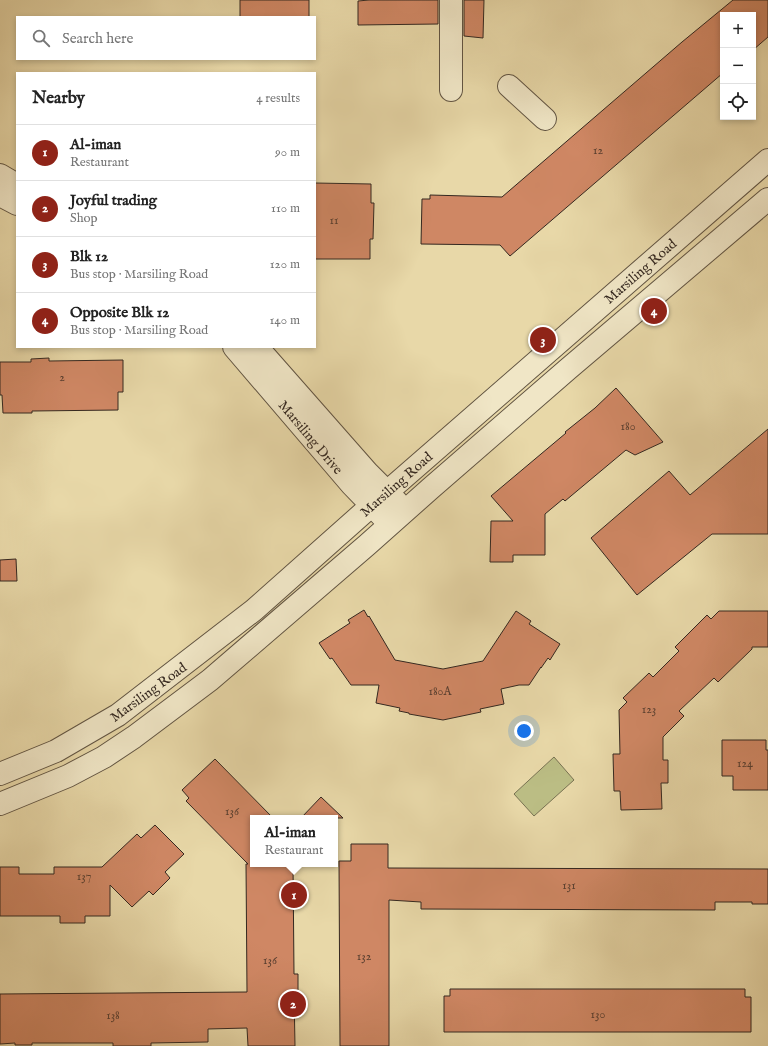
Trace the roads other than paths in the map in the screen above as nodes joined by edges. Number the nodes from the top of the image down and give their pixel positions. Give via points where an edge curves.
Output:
1 (451, 0) edge
2 (509, 86) dead end
3 (451, 90) dead end
4 (545, 119) dead end
5 (768, 160) edge
6 (0, 175) edge
7 (16, 184) edge
8 (0, 195) edge
9 (768, 199) edge
10 (16, 203) edge
11 (235, 348) edge
12 (259, 348) edge
13 (388, 492) junction
14 (371, 506) junction
15 (398, 518) junction
16 (0, 774) edge
17 (0, 804) edge

1 - 3 street
2 - 4 street
5 - 13 street, Marsiling Road
6 - 7 street
8 - 10 street
9 - 15 street, Marsiling Road
11 - 14 street, Marsiling Drive
12 - 13 street, Marsiling Drive via 367,472
13 - 14 street, Marsiling Road
13 - 15 street, Marsiling Drive
14 - 15 street, Marsiling Drive
14 - 16 street, Marsiling Road via 254,610 118,715 56,751
15 - 17 street, Marsiling Road via 210,680 134,737 68,776

